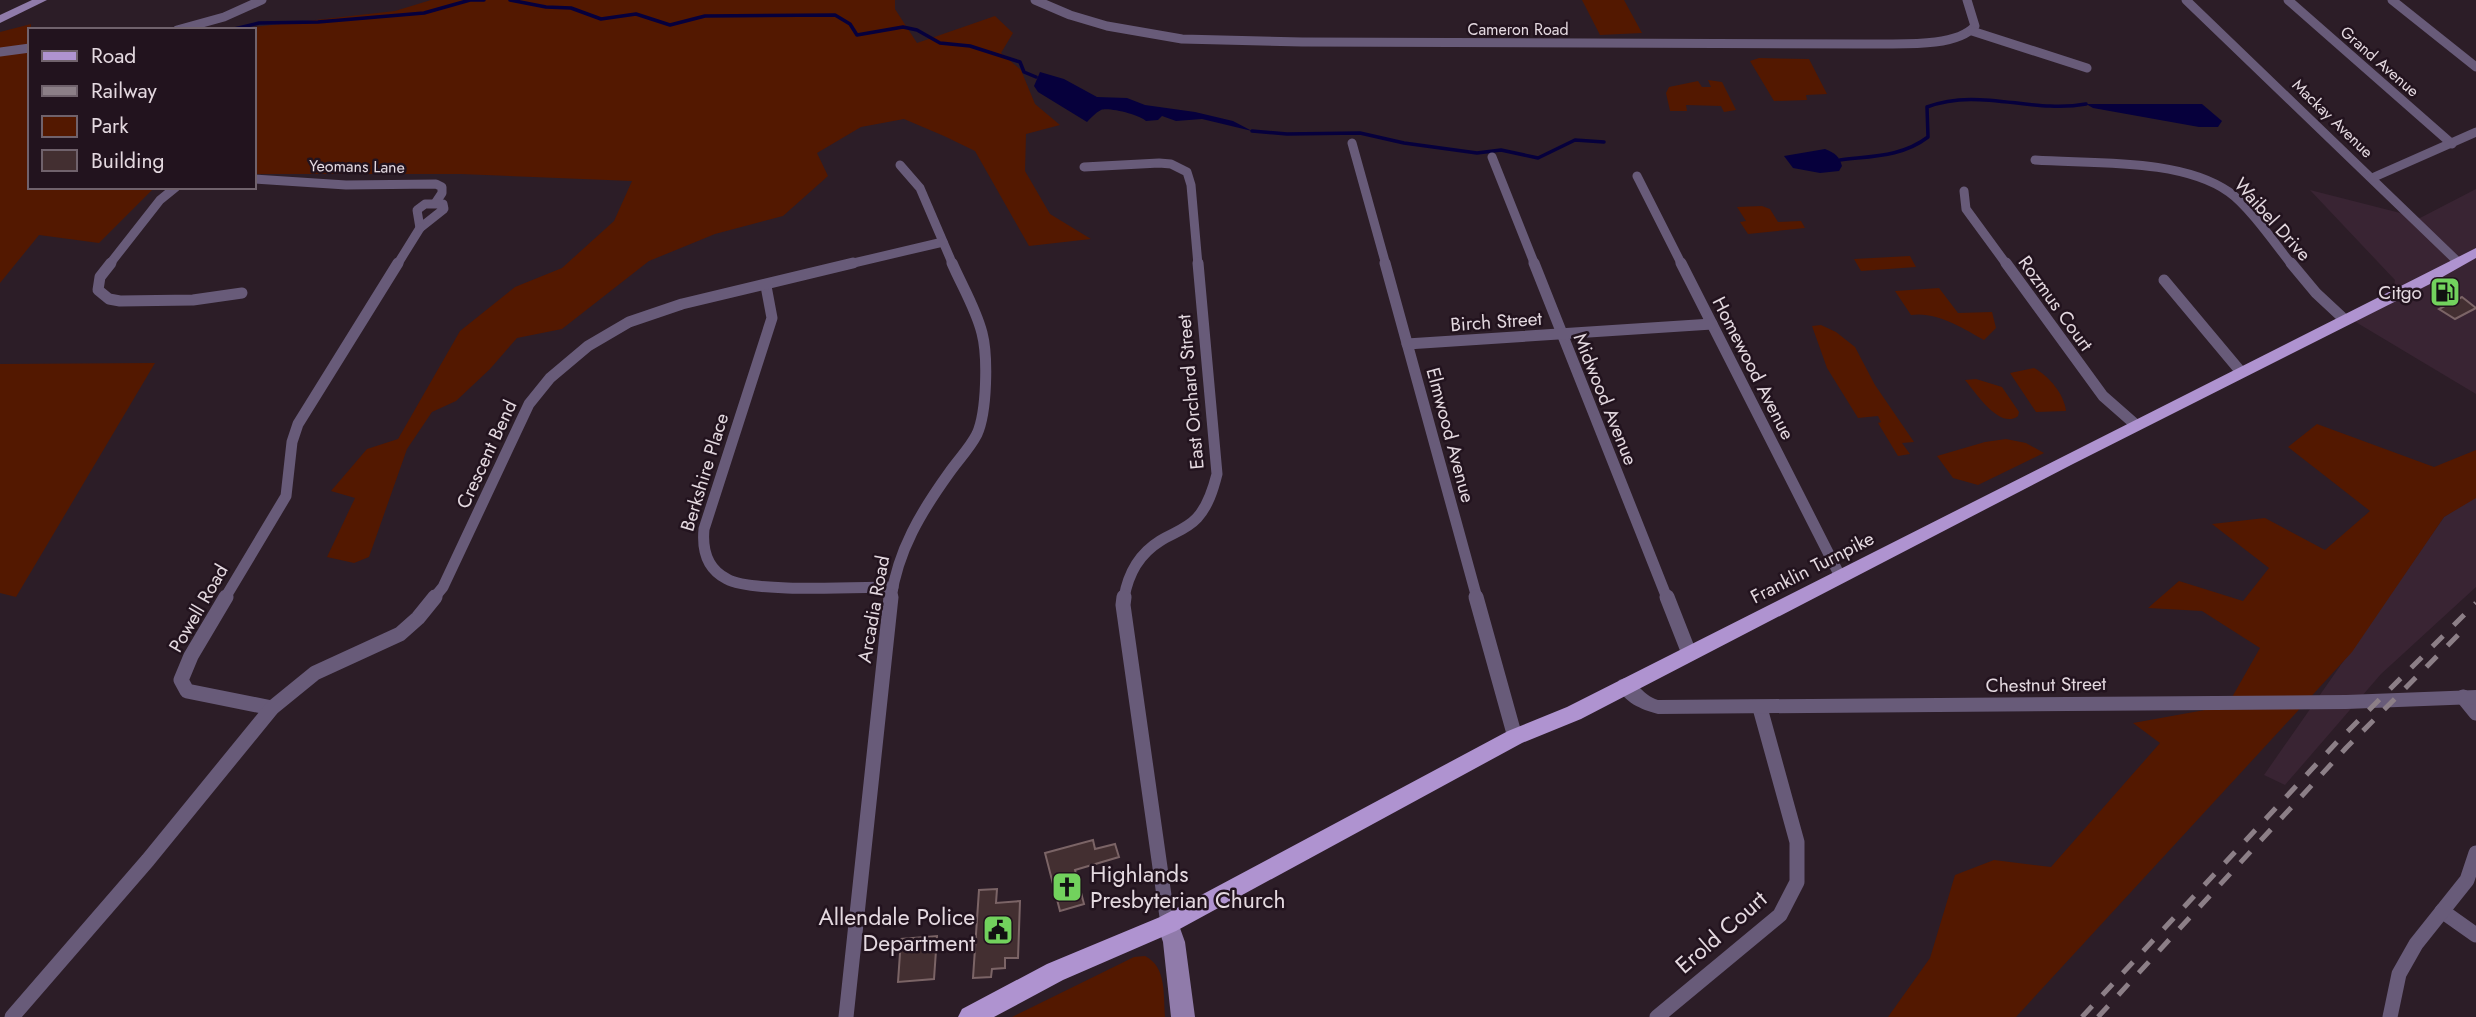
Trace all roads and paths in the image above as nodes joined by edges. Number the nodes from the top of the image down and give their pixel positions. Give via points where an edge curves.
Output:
1 (27, 0) edge
2 (41, 0) edge
3 (262, 0) edge
4 (1035, 0) edge
5 (1967, 0) edge
6 (2186, 0) edge
7 (2288, 0) edge
8 (2392, 0) edge
9 (0, 12) edge
10 (0, 19) edge
11 (184, 28) edge
12 (1972, 31) junction
13 (28, 48) edge
14 (0, 52) edge
15 (2476, 66) edge
16 (2087, 68) dead end
17 (2476, 132) edge
18 (1352, 143) dead end
19 (2452, 144) junction
20 (1492, 157) dead end
21 (2035, 160) dead end
22 (900, 165) dead end
23 (1084, 167) dead end
24 (1637, 176) dead end
25 (2372, 178) junction
26 (256, 179) edge
27 (174, 189) edge
28 (1964, 191) dead end
29 (436, 202) joint
30 (943, 243) junction
31 (2476, 251) edge
32 (2457, 261) junction
33 (2164, 281) dead end
34 (766, 286) junction
35 (242, 293) dead end
36 (2345, 320) junction
37 (1712, 324) junction
38 (1562, 334) junction
39 (1408, 344) junction
40 (2241, 372) junction
41 (2136, 425) junction
42 (1840, 576) junction
43 (893, 587) junction
44 (1689, 653) junction
45 (1625, 685) junction
46 (2470, 697) edge
47 (272, 708) junction
48 (1760, 708) junction
49 (2476, 713) edge
50 (1515, 737) junction
51 (2476, 853) edge
52 (2442, 911) junction
53 (1168, 924) junction
54 (2476, 935) edge
55 (12, 1017) edge
56 (846, 1017) edge
57 (970, 1017) edge
58 (1183, 1017) edge
59 (1657, 1017) edge
60 (2390, 1017) edge

1 - 9 main road
2 - 10 main road
3 - 11 street
4 - 12 street, Cameron Road via 1113,28 1206,40 1864,44 1951,40
5 - 12 street via 1976,21
6 - 25 street, Mackay Avenue
7 - 19 street, Grand Avenue
8 - 15 street
12 - 16 street
13 - 14 street
17 - 19 street
18 - 39 street, Elmwood Avenue
19 - 25 street
20 - 38 street, Midwood Avenue
21 - 36 street, Waibel Drive via 2183,172 2215,182 2232,194 2316,293
22 - 30 street, Arcadia Road via 920,188
23 - 53 street, East Orchard Street via 1171,164 1187,172 1191,185 1217,474 1210,498 1193,522 1144,552 1125,584 1123,605
24 - 37 street, Homewood Avenue
25 - 32 street, Mackay Avenue
26 - 29 street, Yeomans Lane via 436,184 442,193
27 - 35 street via 100,277 98,290 120,301 205,299
28 - 41 street, Rozmus Court via 1966,209 2077,363 2103,396
29 - 47 street, Powell Road via 444,209 420,228 298,424 290,449 292,469 286,496 181,680 187,691
30 - 34 street, Crescent Bend
30 - 43 street, Arcadia Road via 982,334 982,416 977,433 913,529
31 - 32 main road, Franklin Turnpike
32 - 36 main road, Franklin Turnpike
33 - 40 street
34 - 43 street, Berkshire Place via 772,318 704,529 708,564 728,582 744,586
34 - 47 street, Crescent Bend via 682,304 629,322 567,361 529,404 431,603 400,634 315,673
36 - 40 main road, Franklin Turnpike
37 - 38 street, Birch Street
37 - 42 street, Homewood Avenue
38 - 39 street, Birch Street
38 - 44 street, Midwood Avenue
39 - 50 street, Elmwood Avenue
40 - 41 main road, Franklin Turnpike
41 - 42 main road, Franklin Turnpike
42 - 44 main road, Franklin Turnpike
43 - 56 street, Arcadia Road
44 - 45 main road, Franklin Turnpike
45 - 48 street, Chestnut Street via 1641,702 1658,708
45 - 50 main road, Franklin Turnpike via 1574,713
46 - 48 street, Chestnut Street via 2391,702
46 - 49 street
47 - 55 street
48 - 59 street, Erold Court via 1797,842 1797,882 1791,900 1770,926
50 - 53 main road, Franklin Turnpike
51 - 52 street via 2467,880
52 - 54 street
52 - 60 street via 2399,974
53 - 57 main road, Franklin Turnpike via 1055,972
53 - 58 main road

